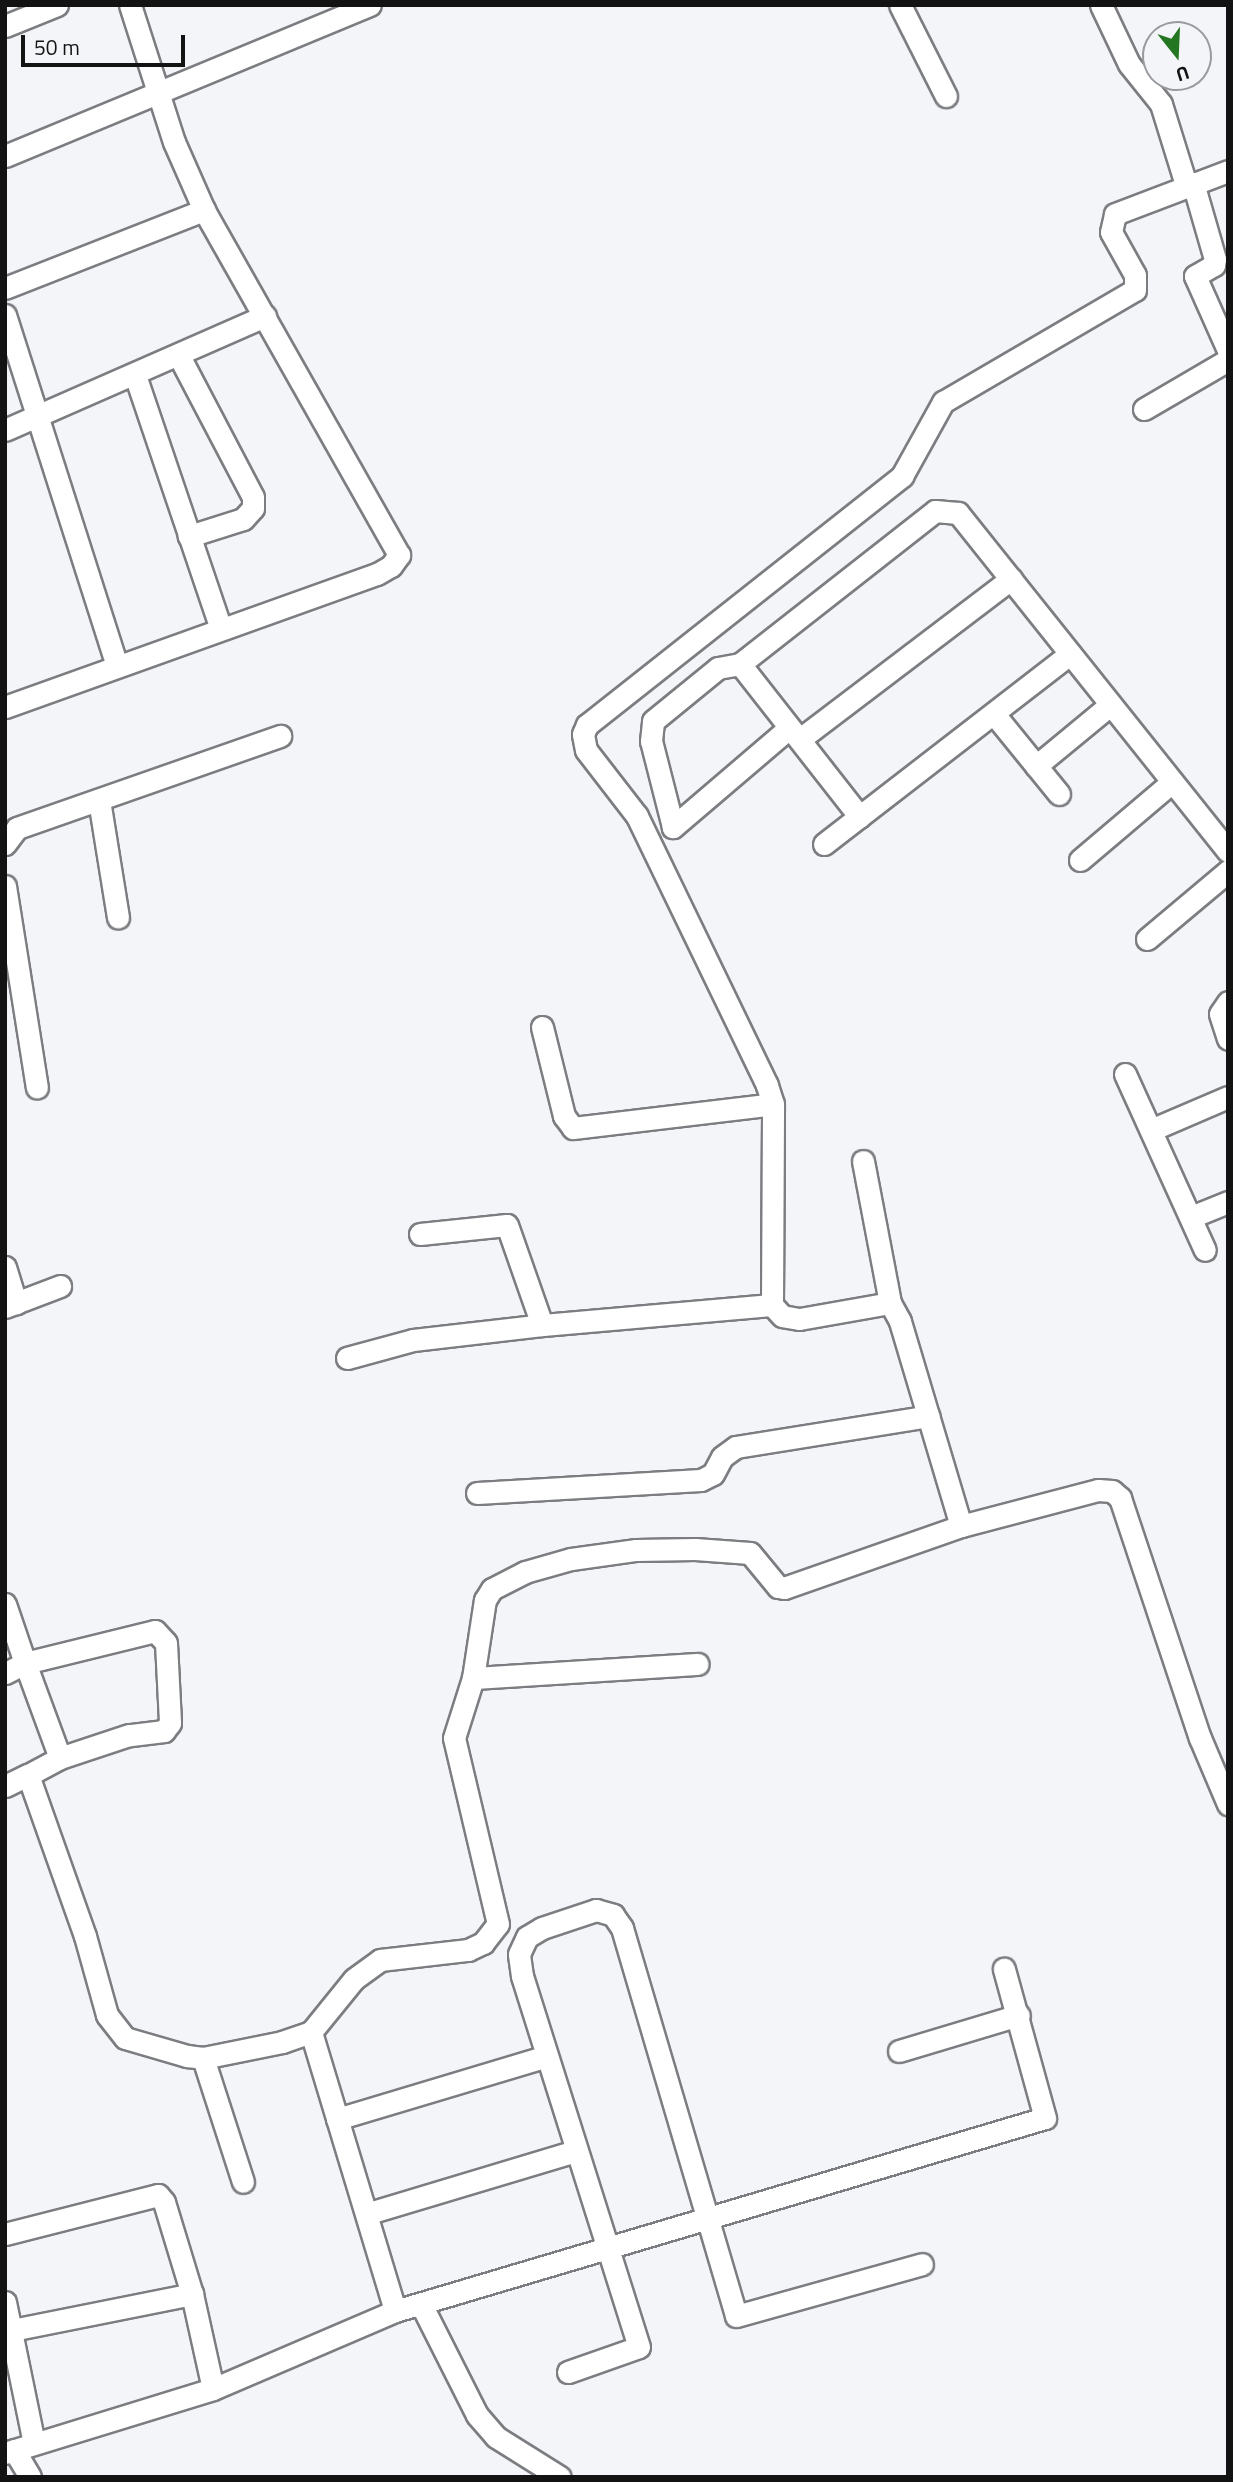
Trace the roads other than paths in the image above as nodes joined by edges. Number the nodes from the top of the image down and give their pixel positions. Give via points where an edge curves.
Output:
1 (57, 5) edge
2 (130, 5) edge
3 (370, 5) edge
4 (900, 5) edge
5 (1106, 7) edge
6 (5, 26) edge
7 (159, 95) junction
8 (946, 96) dead end
9 (5, 156) edge
10 (1228, 171) edge
11 (1190, 184) junction
12 (205, 210) junction
13 (5, 288) edge
14 (5, 315) edge
15 (265, 316) junction
16 (1228, 350) edge
17 (180, 356) junction
18 (1228, 360) edge
19 (135, 375) junction
20 (1144, 409) dead end
21 (41, 416) junction
22 (5, 430) edge
23 (189, 536) junction
24 (1011, 579) junction
25 (221, 629) junction
26 (1070, 654) junction
27 (740, 664) junction
28 (117, 666) junction
29 (1110, 705) junction
30 (5, 707) edge
31 (994, 714) junction
32 (795, 733) junction
33 (280, 736) dead end
34 (1036, 766) junction
35 (1172, 782) junction
36 (1059, 794) dead end
37 (99, 800) junction
38 (860, 817) junction
39 (5, 844) edge
40 (824, 844) dead end
41 (1228, 851) edge
42 (1080, 860) dead end
43 (1228, 871) edge
44 (5, 886) edge
45 (118, 917) dead end
46 (1147, 939) dead end
47 (1228, 1002) edge
48 (542, 1027) dead end
49 (1228, 1039) edge
50 (1125, 1074) dead end
51 (37, 1087) dead end
52 (1228, 1097) edge
53 (773, 1104) junction
54 (1151, 1130) junction
55 (863, 1161) dead end
56 (1228, 1202) edge
57 (1191, 1217) junction
58 (420, 1234) dead end
59 (1205, 1250) dead end
60 (5, 1267) edge
61 (60, 1286) dead end
62 (890, 1303) junction
63 (11, 1305) edge
64 (772, 1305) junction
65 (541, 1325) junction
66 (347, 1358) dead end
67 (929, 1416) junction
68 (477, 1493) dead end
69 (961, 1526) junction
70 (5, 1604) edge
71 (25, 1663) junction
72 (698, 1664) dead end
73 (5, 1672) edge
74 (474, 1678) junction
75 (60, 1758) junction
76 (28, 1775) junction
77 (5, 1786) edge
78 (1228, 1804) edge
79 (1004, 1969) dead end
80 (1019, 2015) junction
81 (311, 2032) junction
82 (899, 2051) dead end
83 (547, 2056) junction
84 (203, 2058) junction
85 (337, 2119) junction
86 (576, 2151) junction
87 (243, 2182) dead end
88 (369, 2213) junction
89 (705, 2219) junction
90 (5, 2234) edge
91 (607, 2250) junction
92 (922, 2264) dead end
93 (192, 2294) junction
94 (5, 2302) edge
95 (421, 2304) junction
96 (395, 2311) junction
97 (12, 2330) junction
98 (568, 2372) dead end
99 (213, 2389) junction
100 (18, 2449) edge
101 (30, 2477) edge
102 (560, 2477) edge

1 - 6 street
2 - 7 street
3 - 7 street
4 - 8 street
5 - 11 street via 1129,64 1161,104
7 - 9 street
7 - 12 street via 174,142
10 - 11 street
11 - 16 street via 1215,259 1195,276
11 - 53 street via 1113,217 1111,232 1135,275 1135,290 943,402 902,476 587,725 583,734 586,750 637,816
12 - 13 street
12 - 15 street
14 - 21 street
15 - 17 street
15 - 25 street via 399,555 377,574
17 - 19 street
17 - 23 street via 253,497 253,508 243,519
18 - 20 street
19 - 21 street
19 - 23 street
21 - 22 street
21 - 28 street
23 - 25 street
24 - 26 street
24 - 27 street via 958,513 935,511
24 - 32 street
25 - 28 street
26 - 29 street
26 - 31 street
27 - 32 street
27 - 32 street via 718,668 653,721 651,741 673,827
28 - 30 street
29 - 34 street
29 - 35 street
31 - 34 street
31 - 38 street
32 - 38 street
33 - 37 street
34 - 36 street
35 - 41 street
35 - 42 street
37 - 39 street via 17,828
37 - 45 street
38 - 40 street
43 - 46 street
44 - 51 street
47 - 49 street via 1220,1014
48 - 53 street via 564,1116 573,1128
50 - 54 street
52 - 54 street
53 - 64 street
54 - 57 street
55 - 62 street
56 - 57 street
57 - 59 street
58 - 65 street via 507,1225
60 - 63 street
61 - 63 street
62 - 64 street via 799,1319 782,1316
62 - 67 street via 900,1321
64 - 65 street
65 - 66 street via 413,1340
67 - 68 street via 736,1447 722,1457 713,1474 701,1480
67 - 69 street
69 - 74 street via 784,1588 745,1550 636,1550 545,1565 507,1580 485,1600
69 - 78 street via 1098,1490 1112,1491 1120,1498 1200,1738
70 - 71 street
71 - 73 street
71 - 75 street
71 - 75 street via 141,1632 155,1631 166,1643 170,1723 163,1731 129,1735
72 - 74 street
74 - 81 street via 454,1738 498,1924 483,1943 468,1951 380,1960 354,1979
75 - 76 street
76 - 77 street
76 - 84 street via 85,1936 107,2015 125,2038
79 - 80 street
80 - 82 street
80 - 89 street via 1045,2118
81 - 84 street
81 - 85 street
83 - 85 street
83 - 86 street
83 - 89 street via 519,1954 527,1937 596,1910 613,1915 622,1928
84 - 87 street
85 - 88 street
86 - 88 street
86 - 91 street
88 - 96 street
89 - 91 street
89 - 92 street via 736,2316
90 - 93 street via 158,2195
91 - 95 street
91 - 98 street via 639,2347
93 - 97 street
93 - 99 street
94 - 97 street
95 - 96 street
95 - 102 street via 477,2414 496,2437
96 - 99 street
97 - 100 street
99 - 100 street
100 - 101 street

